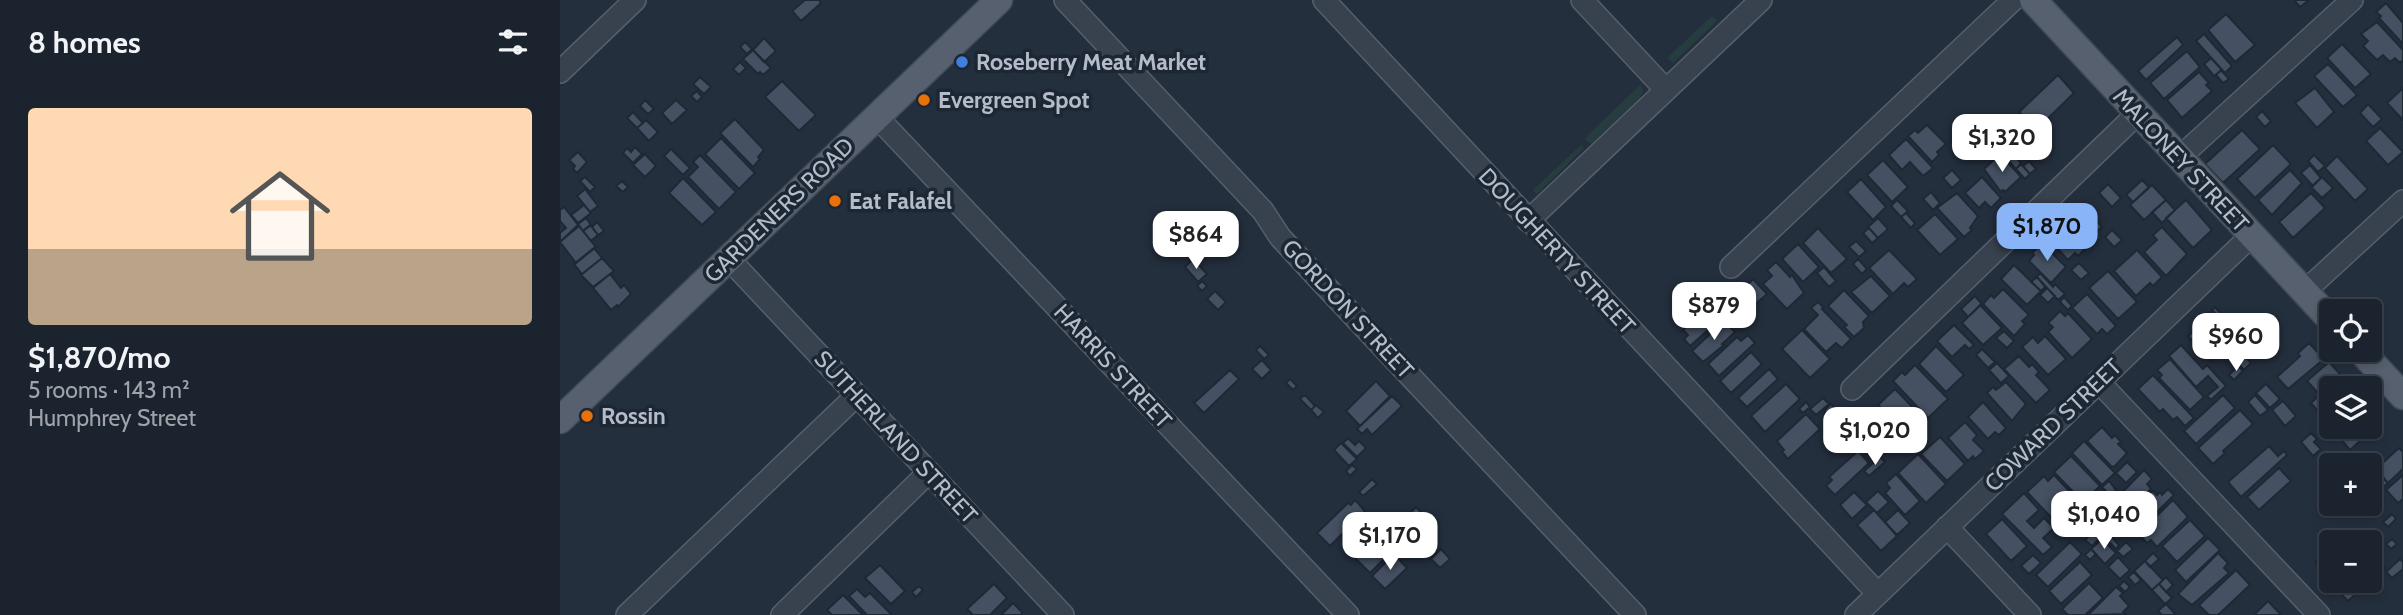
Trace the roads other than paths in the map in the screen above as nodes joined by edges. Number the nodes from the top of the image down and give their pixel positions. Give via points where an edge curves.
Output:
1 (635, 0) edge
2 (999, 0) edge
3 (1065, 0) edge
4 (1324, 0) edge
5 (1582, 0) edge
6 (1760, 0) edge
7 (2013, 0) edge
8 (2033, 0) edge
9 (2352, 0) edge
10 (560, 72) edge
11 (1665, 90) junction
12 (2138, 113) junction
13 (877, 117) junction
14 (2179, 158) junction
15 (2403, 201) edge
16 (1528, 221) junction
17 (2251, 236) junction
18 (728, 258) junction
19 (1731, 267) dead end
20 (2304, 292) junction
21 (2319, 308) edge
22 (2371, 362) edge
23 (2098, 382) junction
24 (1852, 388) dead end
25 (856, 396) junction
26 (2403, 396) edge
27 (560, 420) edge
28 (929, 472) junction
29 (1947, 527) junction
30 (1878, 594) junction
31 (792, 612) edge
32 (627, 615) edge
33 (1063, 615) edge
34 (1348, 615) edge
35 (1635, 615) edge
36 (1856, 615) edge
37 (2030, 615) edge
38 (2319, 615) edge

1 - 10 street
2 - 13 main road, GARDENERS ROAD
3 - 35 street, GORDON STREET via 1263,211 1298,257
4 - 16 street, DOUGHERTY STREET
5 - 11 street
6 - 11 street
7 - 19 street
8 - 12 main road, MALONEY STREET
9 - 14 street
11 - 16 street
12 - 14 main road, MALONEY STREET
12 - 24 street
13 - 18 main road, GARDENERS ROAD
13 - 34 street, HARRIS STREET
14 - 17 main road, MALONEY STREET
15 - 20 street
16 - 30 street, DOUGHERTY STREET
17 - 20 main road, MALONEY STREET
17 - 23 street, COWARD STREET
18 - 25 street, SUTHERLAND STREET
18 - 27 main road, GARDENERS ROAD
20 - 21 main road, MALONEY STREET
22 - 26 main road
23 - 29 street, COWARD STREET
23 - 38 street
25 - 28 street, SUTHERLAND STREET
25 - 32 street
28 - 31 street
28 - 33 street, SUTHERLAND STREET
29 - 30 street, COWARD STREET
29 - 37 street
30 - 36 street, COWARD STREET

